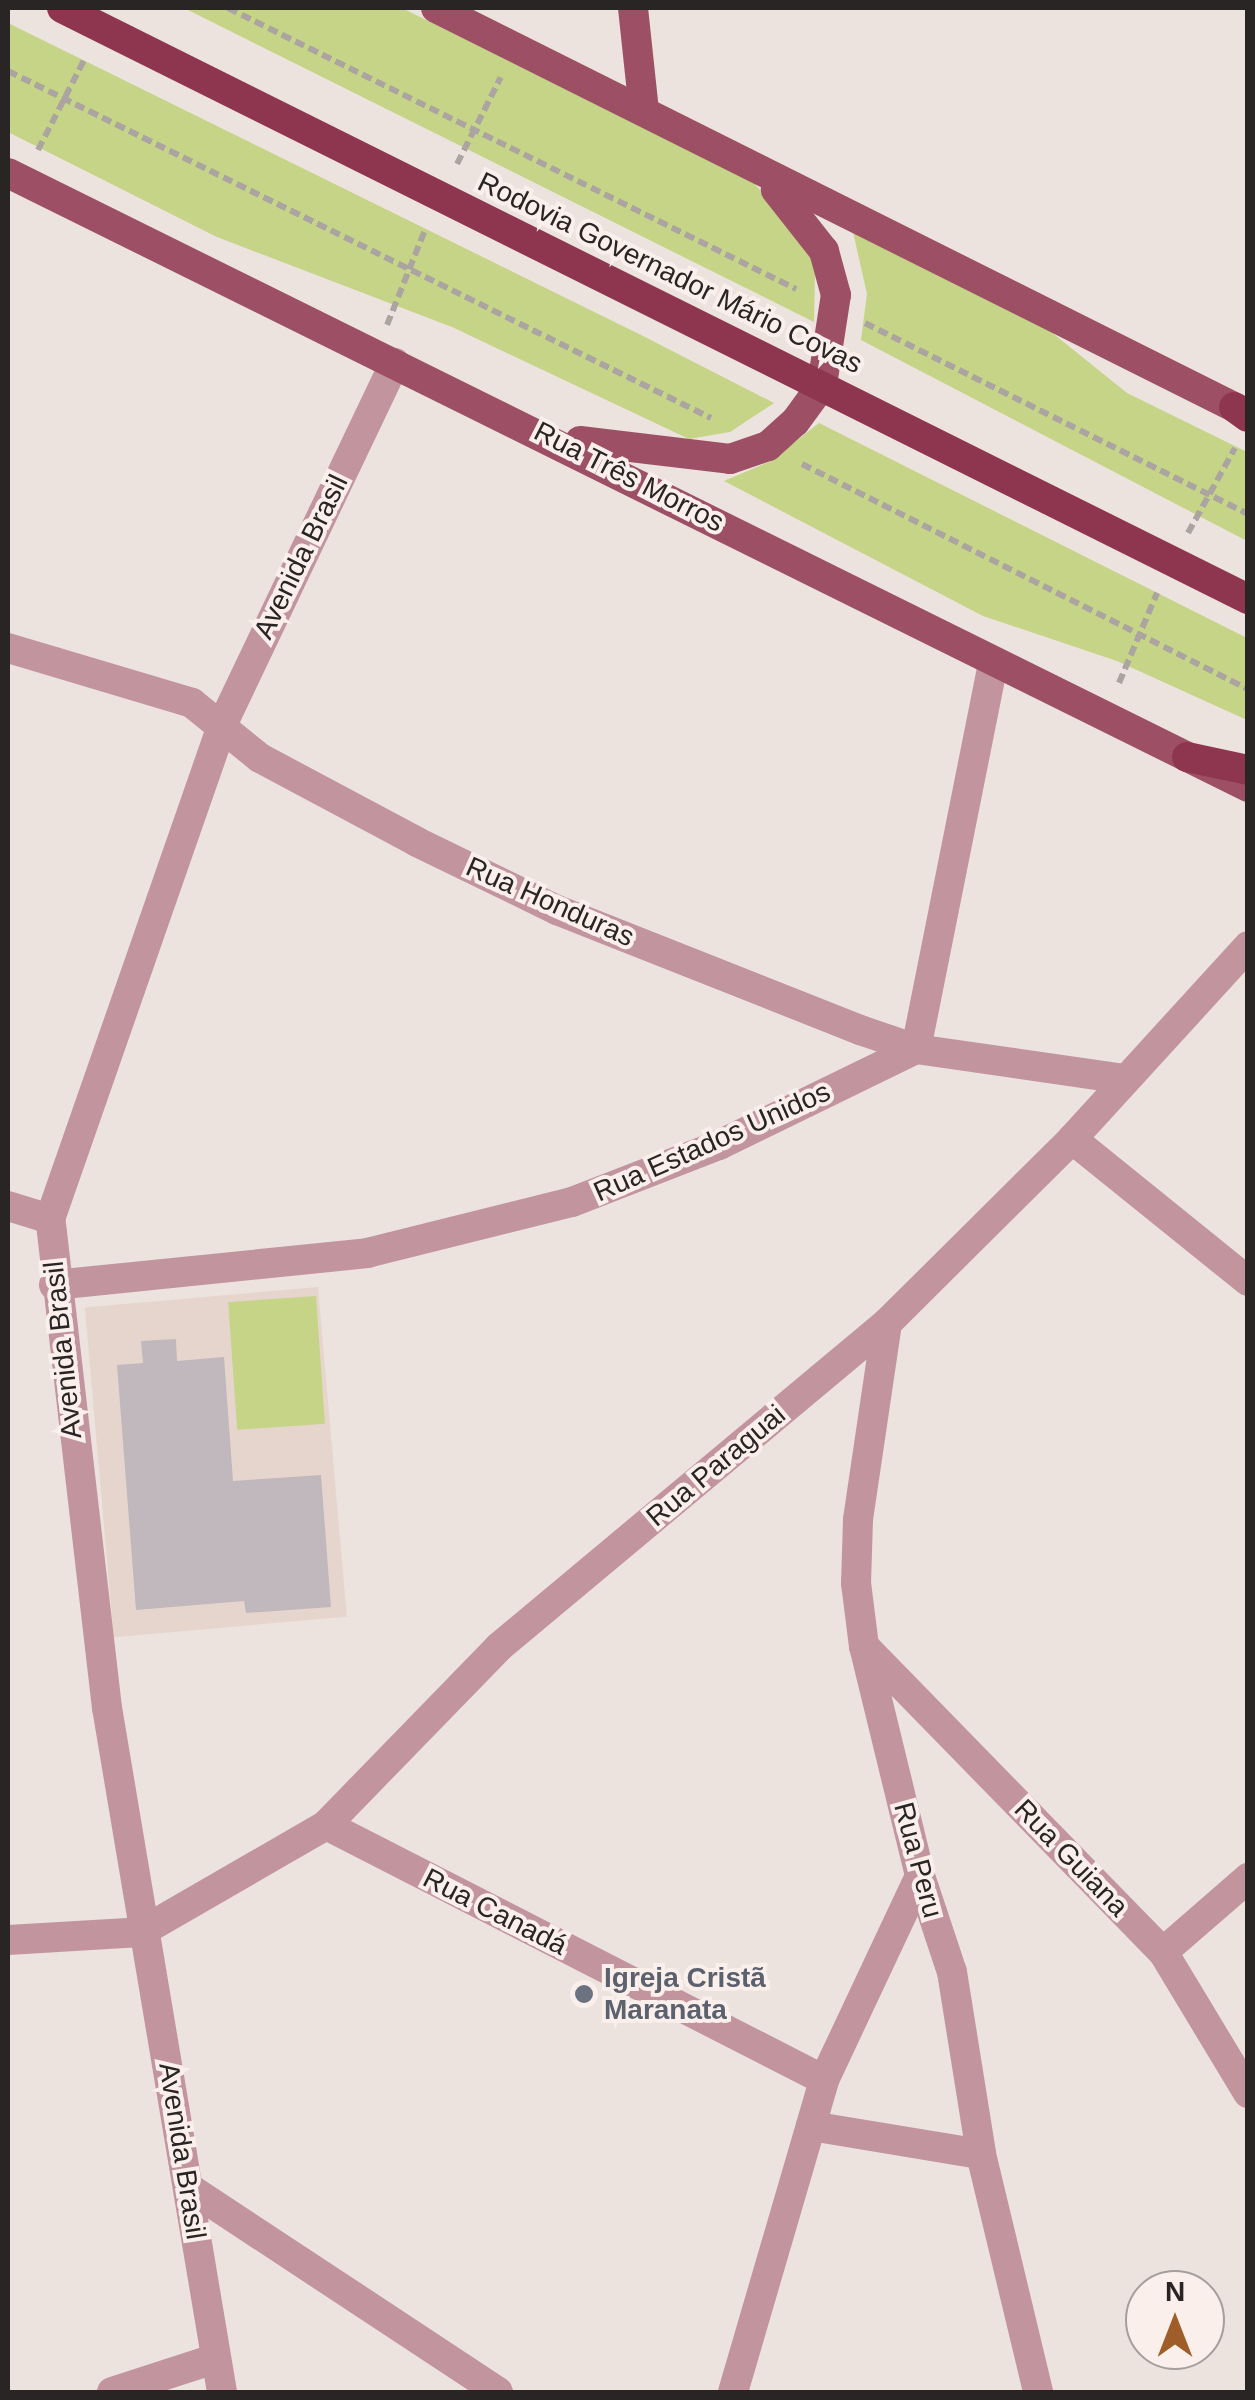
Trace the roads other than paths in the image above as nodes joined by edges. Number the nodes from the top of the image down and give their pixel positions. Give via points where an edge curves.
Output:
1 (62, 8) edge
2 (436, 8) edge
3 (633, 8) edge
4 (644, 112) junction
5 (758, 173) junction
6 (15, 177) edge
7 (395, 364) junction
8 (822, 385) junction
9 (1243, 413) edge
10 (547, 435) junction
11 (1248, 599) edge
12 (8, 648) edge
13 (994, 663) junction
14 (222, 723) junction
15 (1187, 756) junction
16 (1248, 770) edge
17 (1248, 787) edge
18 (1248, 946) edge
19 (916, 1049) junction
20 (1125, 1080) junction
21 (1072, 1139) junction
22 (8, 1206) edge
23 (50, 1218) junction
24 (1248, 1281) edge
25 (54, 1285) junction
26 (887, 1323) junction
27 (864, 1646) junction
28 (326, 1826) junction
29 (920, 1876) junction
30 (1248, 1878) edge
31 (142, 1932) junction
32 (8, 1940) edge
33 (1162, 1952) junction
34 (824, 2080) junction
35 (1248, 2093) edge
36 (811, 2126) junction
37 (981, 2154) junction
38 (190, 2188) junction
39 (214, 2359) junction
40 (112, 2392) edge
41 (222, 2392) edge
42 (498, 2392) edge
43 (733, 2392) edge
44 (1038, 2392) edge

1 - 8 highway, Rodovia Governador Mário Covas
2 - 4 main road
3 - 4 main road
4 - 5 main road
5 - 8 main road via 800,212 824,251 836,309
5 - 9 main road
6 - 7 main road, Rua Três Morros
7 - 10 main road, Rua Três Morros
7 - 14 street, Avenida Brasil
8 - 10 main road via 768,446 699,460
8 - 11 highway, Rodovia Governador Mário Covas
10 - 13 main road, Rua Três Morros
12 - 14 street, Rua Honduras via 192,703
13 - 15 main road, Rua Três Morros
13 - 19 street
14 - 19 street, Rua Honduras via 260,758 557,910
14 - 23 street, Avenida Brasil
15 - 16 highway
15 - 17 main road, Rua Três Morros
18 - 20 street, Rua Paraguai
19 - 20 street, Rua Honduras
19 - 25 street, Rua Estados Unidos via 719,1146 572,1202 367,1253
20 - 21 street, Rua Paraguai
21 - 24 street
21 - 26 street, Rua Paraguai
22 - 23 street
23 - 25 street, Avenida Brasil
25 - 31 street, Avenida Brasil
26 - 27 street, Rua Peru via 858,1520 856,1584
26 - 28 street, Rua Paraguai via 499,1647
27 - 29 street, Rua Peru
27 - 33 street, Rua Guiana
28 - 31 street, Rua Paraguai
28 - 34 street, Rua Canadá
29 - 34 street
29 - 37 street, Rua Peru via 952,1972
30 - 33 street
31 - 32 street
31 - 38 street, Avenida Brasil
33 - 35 street, Rua Guiana
34 - 36 street
36 - 37 street
36 - 43 street
37 - 44 street, Rua Peru
38 - 39 street, Avenida Brasil
38 - 42 street
39 - 40 street
39 - 41 street, Avenida Brasil

